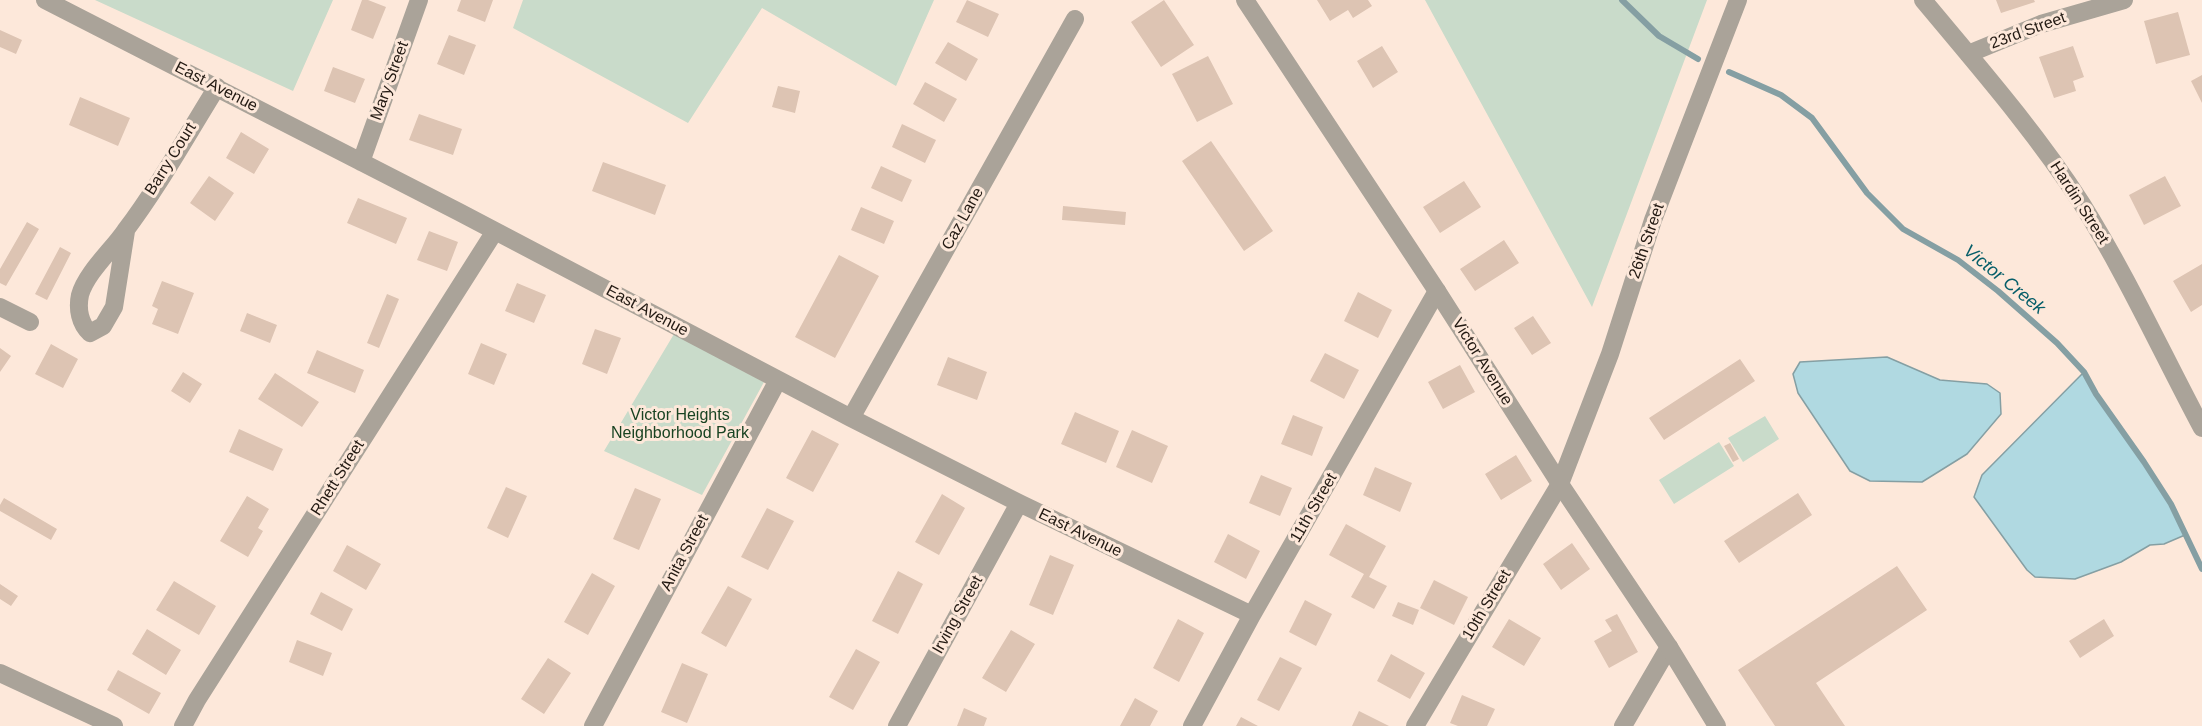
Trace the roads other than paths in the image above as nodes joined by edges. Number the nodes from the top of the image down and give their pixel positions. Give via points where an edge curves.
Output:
1 (45, 0) edge
2 (419, 0) edge
3 (1245, 0) edge
4 (1738, 0) edge
5 (1923, 0) edge
6 (2124, 0) edge
7 (1076, 19) dead end
8 (1968, 54) junction
9 (217, 87) junction
10 (362, 162) junction
11 (126, 231) junction
12 (495, 231) junction
13 (1437, 291) junction
14 (0, 307) edge
15 (30, 322) dead end
16 (778, 380) junction
17 (851, 418) junction
18 (2202, 428) edge
19 (1560, 484) junction
20 (1019, 503) junction
21 (1252, 615) junction
22 (1669, 647) junction
23 (0, 673) edge
24 (114, 726) edge
25 (183, 726) edge
26 (593, 726) edge
27 (897, 726) edge
28 (1192, 726) edge
29 (1415, 726) edge
30 (1623, 726) edge
31 (1717, 726) edge

1 - 9 street, East Avenue
2 - 10 street, Mary Street
3 - 13 street, Victor Avenue
4 - 19 street, 26th Street via 1653,220 1610,354
5 - 8 street, Hardin Street
6 - 8 street, 23rd Street via 2041,24
7 - 17 street, Caz Lane
8 - 18 street, Hardin Street via 2012,105 2081,203 2132,290
9 - 10 street, East Avenue
9 - 11 street, Barry Court
10 - 12 street, East Avenue
11 - 11 street, Barry Court via 85,283 80,296 83,327 90,333 103,326 114,307
12 - 16 street, East Avenue
12 - 25 street, Rhett Street
13 - 19 street, Victor Avenue
13 - 21 street, 11th Street
14 - 15 street
16 - 17 street, East Avenue
16 - 26 street, Anita Street
17 - 20 street, East Avenue
19 - 22 street, Victor Avenue
19 - 29 street, 10th Street
20 - 21 street, East Avenue
20 - 27 street, Irving Street
21 - 28 street, 11th Street
22 - 30 street
22 - 31 street, Victor Avenue
23 - 24 street

